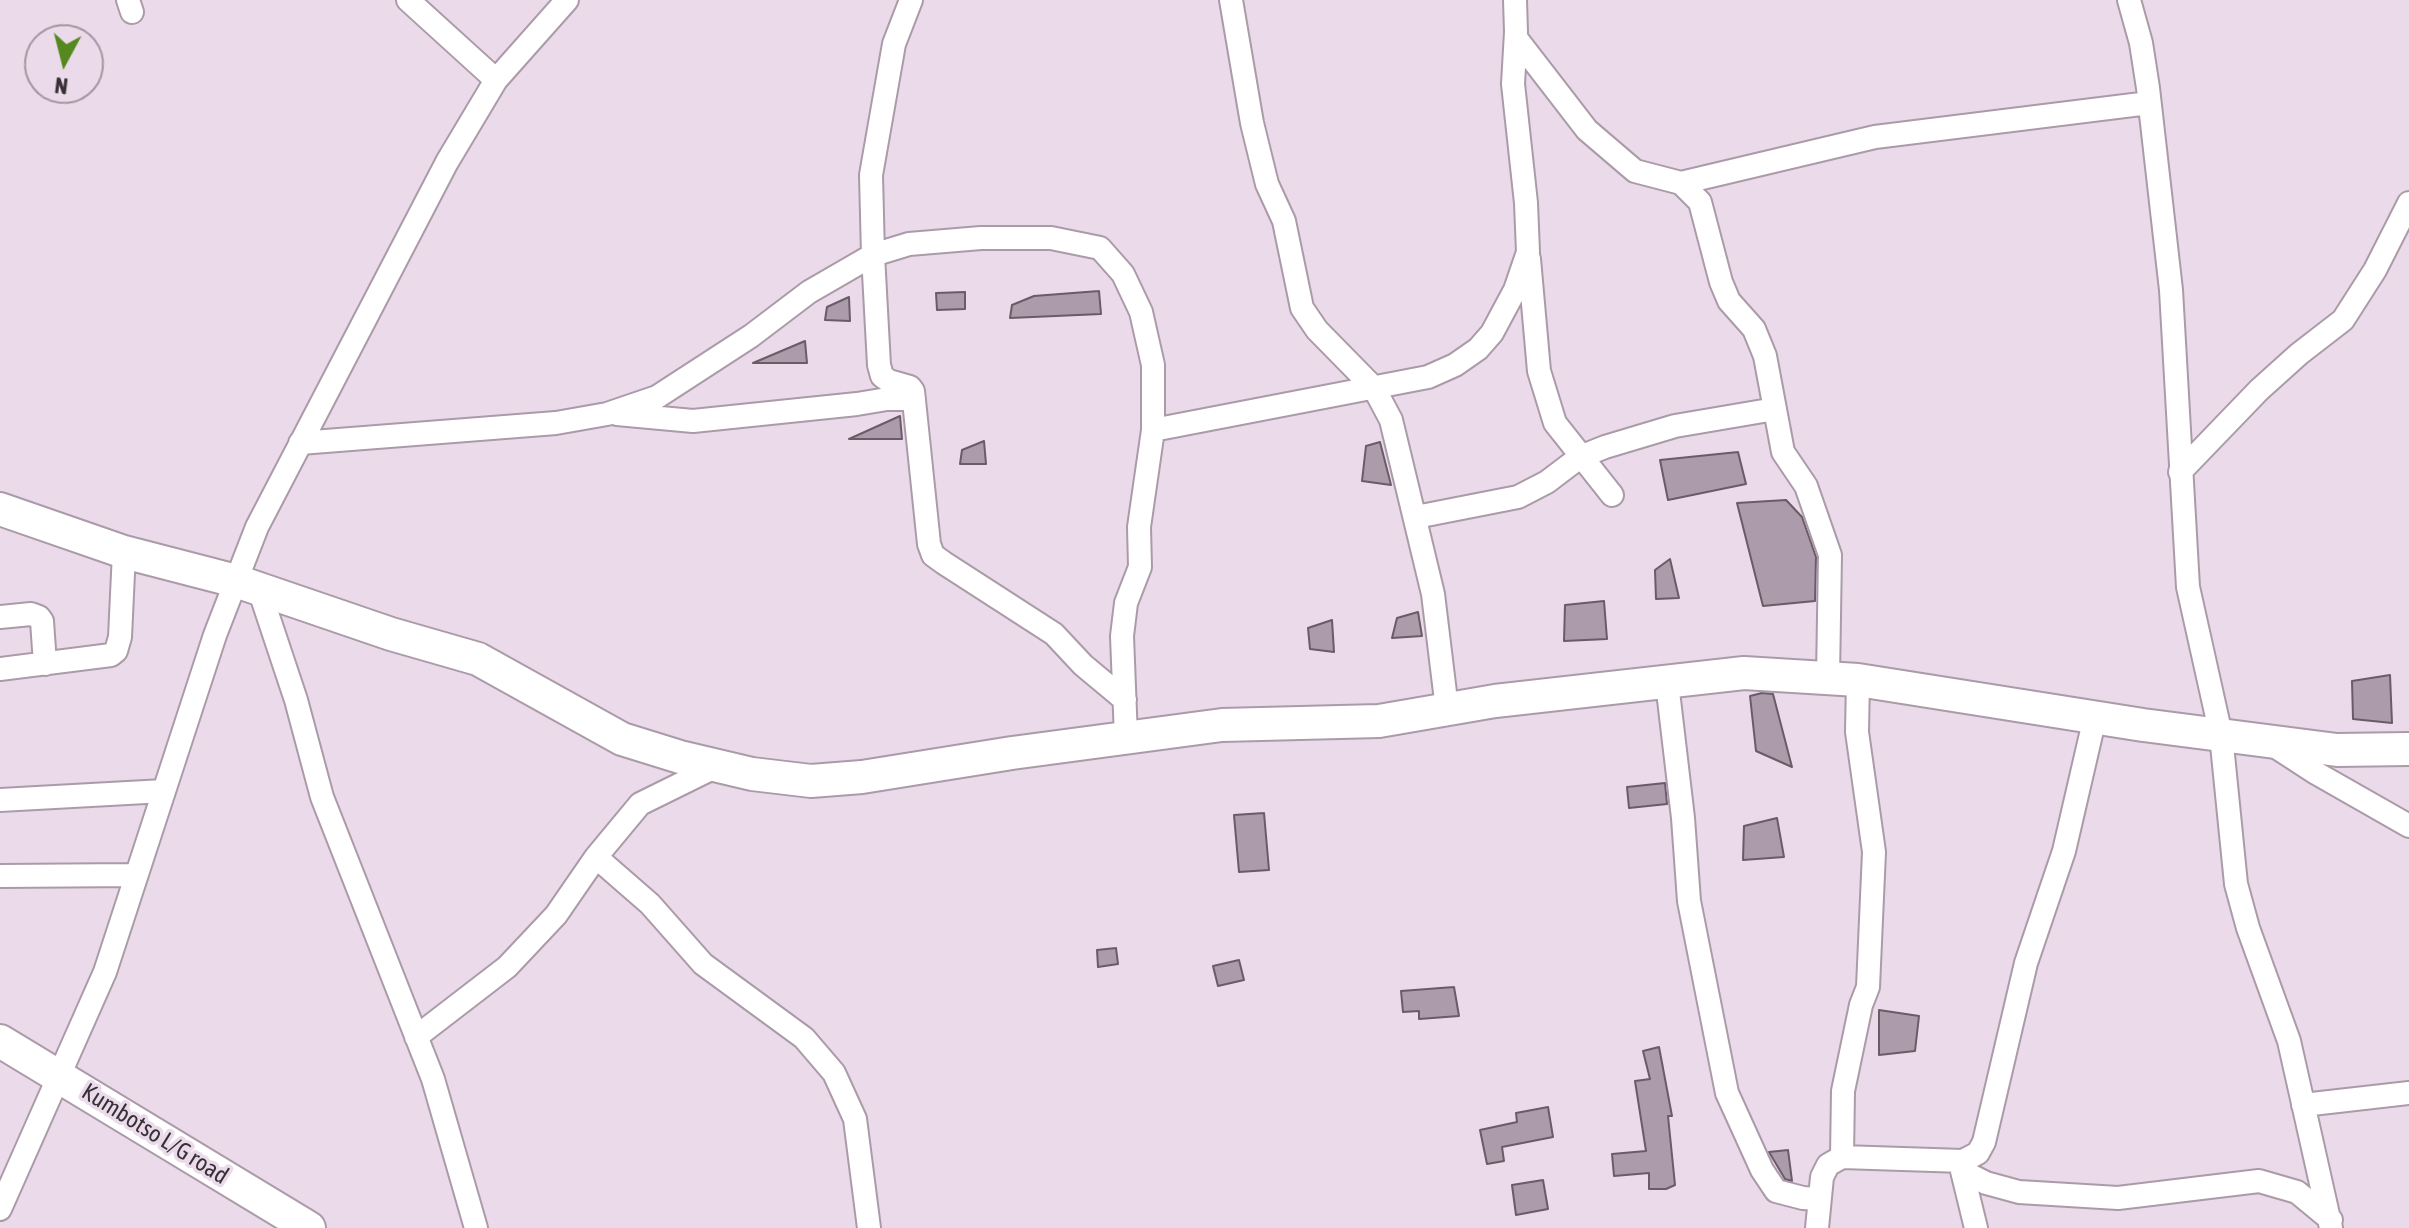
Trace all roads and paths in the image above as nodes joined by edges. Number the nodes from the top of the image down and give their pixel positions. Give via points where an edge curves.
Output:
1 (408, 0) edge
2 (567, 0) edge
3 (911, 0) edge
4 (1231, 0) edge
5 (1515, 0) edge
6 (2129, 0) edge
7 (1516, 38) junction
8 (496, 80) junction
9 (2149, 103) junction
10 (1681, 183) junction
11 (2409, 203) edge
12 (1528, 252) junction
13 (873, 255) junction
14 (1374, 388) junction
15 (914, 399) junction
16 (1775, 409) junction
17 (607, 414) junction
18 (1153, 430) junction
19 (300, 443) junction
20 (1580, 457) junction
21 (2180, 472) junction
22 (1612, 495) dead end
23 (0, 509) edge
24 (1416, 517) junction
25 (124, 552) junction
26 (248, 585) junction
27 (0, 617) edge
28 (45, 664) junction
29 (0, 669) edge
30 (1843, 678) junction
31 (1667, 683) junction
32 (1125, 700) junction
33 (1447, 709) junction
34 (2095, 717) junction
35 (2221, 735) junction
36 (1126, 738) junction
37 (2267, 741) junction
38 (2409, 749) edge
39 (717, 766) junction
40 (164, 791) junction
41 (0, 800) edge
42 (2409, 826) edge
43 (596, 857) junction
44 (136, 875) junction
45 (0, 876) edge
46 (416, 1037) junction
47 (0, 1041) edge
48 (59, 1075) junction
49 (2409, 1093) edge
50 (2303, 1105) junction
51 (1842, 1157) junction
52 (1962, 1166) junction
53 (1818, 1199) junction
54 (0, 1209) edge
55 (2331, 1224) edge
56 (309, 1228) edge
57 (476, 1228) edge
58 (869, 1228) edge
59 (1817, 1228) edge
60 (1976, 1228) edge

1 - 8 street
2 - 8 street
3 - 13 street via 894,44 871,175
4 - 14 street via 1252,123 1267,184 1284,221 1302,308
5 - 7 street
6 - 9 street
7 - 10 street via 1587,130 1635,171
7 - 12 street via 1513,84
8 - 19 street via 447,162
9 - 10 street via 1875,137
9 - 21 street via 2173,304
10 - 16 street via 1700,202 1729,301 1754,329
11 - 21 street via 2343,320 2259,390
12 - 14 street via 1515,290 1478,349 1428,377
12 - 20 street via 1539,371 1555,423
13 - 15 street via 882,376 910,387
13 - 17 street via 809,292 657,397
13 - 18 street via 909,244 981,238 1051,238 1100,248 1123,274 1141,312 1153,365
14 - 18 street
14 - 24 street via 1391,420
15 - 17 street via 693,421
15 - 32 street via 933,555 1054,634
16 - 20 street via 1675,426
16 - 30 street via 1783,452 1806,486 1830,555
17 - 19 street via 556,423
18 - 32 street via 1139,527 1140,567 1126,603 1122,636
19 - 26 street via 257,527
20 - 22 street
20 - 24 street via 1518,497
21 - 35 street via 2188,587
23 - 25 street
24 - 33 street via 1433,594
25 - 26 street
25 - 28 street via 116,651
26 - 39 street via 478,659 622,739
26 - 40 street via 215,635
26 - 46 street via 296,700 322,797
27 - 28 street via 39,617
28 - 29 street
30 - 31 street via 1744,673
30 - 34 street
30 - 51 street via 1857,732 1874,867 1868,987 1843,1091
31 - 33 street
31 - 53 street via 1689,901 1727,1093 1776,1191
32 - 36 street
33 - 36 street via 1379,721 1222,725
34 - 35 street
34 - 52 street via 2064,851 2026,963 1984,1142
35 - 37 street
35 - 50 street via 2236,884 2289,1041
36 - 39 street via 811,781
37 - 38 street via 2337,750
37 - 42 street
39 - 43 street via 640,804
40 - 41 street
40 - 44 street
43 - 46 street via 556,915 507,967
43 - 58 street via 650,904 703,964 804,1038 834,1073 855,1119
44 - 45 street
44 - 48 street via 105,972
46 - 57 street
47 - 48 street, Kumbotso L/G road
48 - 54 street
48 - 56 street, Kumbotso L/G road
49 - 50 street
50 - 55 street
51 - 52 street
51 - 53 street via 1828,1165
52 - 55 street via 1986,1183 2019,1192 2118,1198 2259,1181 2297,1192
52 - 60 street
53 - 59 street

